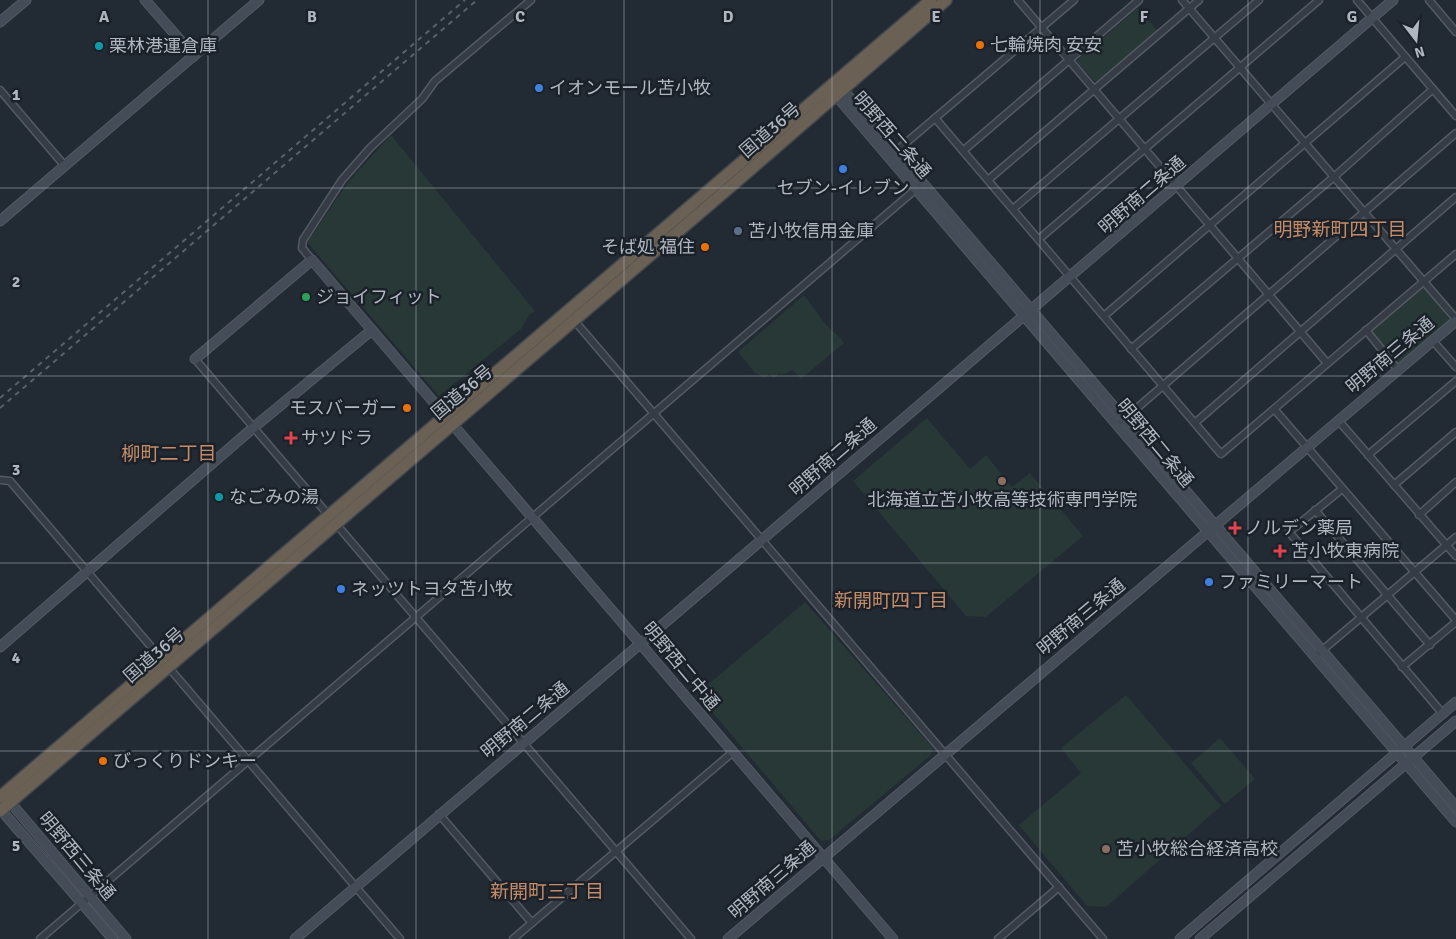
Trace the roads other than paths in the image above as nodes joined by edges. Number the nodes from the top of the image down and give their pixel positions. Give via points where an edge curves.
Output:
1 (26, 0) edge
2 (146, 0) edge
3 (259, 0) edge
4 (531, 0) edge
5 (931, 0) edge
6 (946, 0) edge
7 (1018, 0) edge
8 (1074, 0) edge
9 (1139, 0) edge
10 (1182, 0) edge
11 (1199, 0) edge
12 (1259, 0) edge
13 (1319, 0) edge
14 (1357, 0) edge
15 (1393, 0) edge
16 (1429, 0) edge
17 (1190, 8) junction
18 (1373, 18) junction
19 (0, 22) edge
20 (1042, 28) junction
21 (1456, 32) edge
22 (1215, 37) junction
23 (194, 56) junction
24 (1405, 57) junction
25 (1069, 60) junction
26 (1241, 68) junction
27 (836, 88) junction
28 (1433, 89) junction
29 (0, 90) edge
30 (1093, 90) junction
31 (1271, 103) junction
32 (1456, 116) edge
33 (935, 118) junction
34 (1119, 120) junction
35 (1456, 133) edge
36 (1307, 144) junction
37 (1144, 150) junction
38 (963, 151) junction
39 (893, 154) junction
40 (64, 166) junction
41 (1335, 176) junction
42 (988, 180) junction
43 (920, 185) junction
44 (1176, 186) junction
45 (1456, 197) edge
46 (1013, 209) junction
47 (1364, 212) junction
48 (0, 221) edge
49 (1209, 225) junction
50 (1038, 239) junction
51 (1395, 249) junction
52 (1456, 254) edge
53 (1237, 258) junction
54 (312, 260) junction
55 (1071, 278) junction
56 (1424, 281) junction
57 (1269, 295) junction
58 (567, 311) junction
59 (1029, 313) junction
60 (1104, 316) junction
61 (1456, 320) edge
62 (574, 321) junction
63 (372, 330) junction
64 (1366, 330) junction
65 (1299, 331) junction
66 (1433, 341) junction
67 (1131, 349) junction
68 (195, 359) joint
69 (1327, 363) junction
70 (1456, 367) edge
71 (1398, 370) junction
72 (1456, 381) edge
73 (1163, 386) junction
74 (1275, 410) junction
75 (654, 413) junction
76 (448, 419) junction
77 (1338, 420) junction
78 (1121, 421) junction
79 (1196, 422) junction
80 (253, 428) junction
81 (1456, 432) edge
82 (1306, 447) junction
83 (1368, 455) junction
84 (0, 480) edge
85 (1456, 482) edge
86 (1394, 485) junction
87 (1342, 489) junction
88 (1315, 510) junction
89 (1419, 515) junction
90 (534, 517) junction
91 (332, 519) junction
92 (1211, 528) junction
93 (1456, 537) edge
94 (762, 540) junction
95 (1447, 545) junction
96 (1456, 556) edge
97 (87, 572) junction
98 (1415, 572) junction
99 (1387, 595) junction
100 (1360, 617) junction
101 (416, 618) junction
102 (1456, 621) edge
103 (641, 644) junction
104 (1430, 645) junction
105 (0, 646) edge
106 (1322, 650) junction
107 (1314, 657) junction
108 (165, 662) junction
109 (1402, 667) junction
110 (1456, 702) edge
111 (1443, 714) junction
112 (1456, 721) edge
113 (523, 743) junction
114 (1400, 749) junction
115 (733, 752) junction
116 (945, 754) junction
117 (1410, 760) junction
118 (247, 761) junction
119 (2, 803) edge
120 (1456, 807) edge
121 (439, 814) junction
122 (1456, 822) edge
123 (616, 852) junction
124 (823, 858) junction
125 (356, 887) junction
126 (1059, 887) junction
127 (90, 896) junction
128 (82, 903) junction
129 (532, 923) junction
130 (40, 939) edge
131 (113, 939) edge
132 (126, 939) edge
133 (295, 939) edge
134 (400, 939) edge
135 (513, 939) edge
136 (691, 939) edge
137 (728, 939) edge
138 (893, 939) edge
139 (998, 939) edge
140 (1104, 939) edge
141 (1180, 939) edge
142 (1200, 939) edge

1 - 19 street
2 - 23 street
3 - 23 street
4 - 54 street via 435,81 422,100 370,148 342,180 302,240 302,248
5 - 27 highway, 国道36号
6 - 27 highway, 国道36号
7 - 20 street
8 - 20 street
9 - 25 street
10 - 17 street
11 - 17 street
12 - 22 street
13 - 26 street
14 - 18 street
15 - 18 street, 明野南二条通
16 - 21 street
17 - 22 street
17 - 30 street
18 - 24 street
18 - 31 street, 明野南二条通
20 - 25 street
20 - 33 street
22 - 26 street
22 - 34 street
23 - 40 street
24 - 28 street
24 - 36 street
25 - 30 street
25 - 38 street
26 - 31 street
26 - 37 street
27 - 39 street, 明野西二条通
27 - 58 highway, 国道36号
27 - 62 highway, 国道36号
28 - 32 street
28 - 41 street
29 - 40 street
30 - 34 street
30 - 42 street
31 - 36 street
31 - 44 street, 明野南二条通
33 - 38 street
33 - 39 street
34 - 37 street
34 - 46 street
35 - 47 street
36 - 41 street
36 - 49 street
37 - 44 street
37 - 50 street
38 - 42 street
39 - 43 street, 明野西二条通
40 - 48 street
41 - 47 street
41 - 53 street
42 - 46 street
43 - 59 street, 明野西二条通
43 - 75 street
44 - 49 street
44 - 55 street, 明野南二条通
45 - 51 street
46 - 50 street
47 - 51 street
47 - 57 street
49 - 53 street
49 - 60 street
50 - 55 street
51 - 56 street
51 - 65 street
52 - 56 street
53 - 57 street
53 - 67 street
54 - 63 street, 明野西二中通
54 - 68 street
55 - 59 street, 明野南二条通
55 - 60 street
56 - 61 street
56 - 64 street
57 - 65 street
57 - 73 street
58 - 62 street
58 - 76 highway, 国道36号
59 - 78 street, 明野西二条通
59 - 94 street, 明野南二条通
60 - 67 street
61 - 66 street, 明野南三条通
62 - 75 street
62 - 76 highway, 国道36号
63 - 76 street, 明野西二中通
63 - 80 street
64 - 69 street
64 - 71 street
65 - 69 street
65 - 79 street
66 - 70 street
66 - 71 street, 明野南三条通
67 - 73 street
68 - 80 street
69 - 74 street
71 - 77 street, 明野南三条通
72 - 83 street
73 - 78 street
73 - 79 street
74 - 79 street via 1221,454
74 - 82 street
75 - 90 street
75 - 94 street
76 - 90 street, 明野西二中通
76 - 91 highway, 国道36号
77 - 82 street, 明野南三条通
77 - 83 street
78 - 92 street, 明野西二条通
80 - 91 street
80 - 97 street
81 - 86 street
82 - 87 street
82 - 92 street, 明野南三条通
83 - 86 street
84 - 97 street via 10,481
85 - 89 street
86 - 89 street
87 - 88 street
87 - 98 street
88 - 99 street
88 - 100 street via 1289,532
89 - 95 street
90 - 101 street
90 - 103 street, 明野西二中通
91 - 101 street
91 - 108 highway, 国道36号
92 - 106 street, 明野西二条通
92 - 107 street, 明野西二条通
92 - 116 street, 明野南三条通
93 - 95 street
94 - 103 street, 明野南二条通
94 - 116 street
95 - 96 street
95 - 98 street
97 - 105 street
97 - 108 street
98 - 99 street
98 - 102 street
99 - 100 street
99 - 104 street
100 - 106 street
100 - 109 street
101 - 113 street
101 - 118 street
102 - 104 street
103 - 113 street, 明野南二条通
103 - 115 street, 明野西二中通
104 - 109 street
106 - 107 street
106 - 114 street, 明野西二条通
107 - 114 street, 明野西二条通
108 - 118 street
108 - 119 highway, 国道36号
109 - 111 street
110 - 111 street
111 - 114 street
112 - 117 street
113 - 121 street, 明野南二条通
113 - 123 street
114 - 117 street, 明野西二条通
114 - 141 street
115 - 123 street
115 - 124 street, 明野西二中通
116 - 124 street, 明野南三条通
116 - 126 street
117 - 120 street, 明野西二条通
117 - 122 street, 明野西二条通
117 - 142 street
118 - 125 street
118 - 127 street
119 - 127 street, 明野西三条通
119 - 128 street, 明野西三条通
121 - 125 street, 明野南二条通
121 - 129 street
123 - 129 street
123 - 136 street
124 - 137 street, 明野南三条通
124 - 138 street, 明野西二中通
125 - 133 street, 明野南二条通
125 - 134 street
126 - 139 street
126 - 140 street
127 - 128 street
127 - 132 street, 明野西三条通
128 - 130 street
128 - 131 street, 明野西三条通
129 - 135 street

